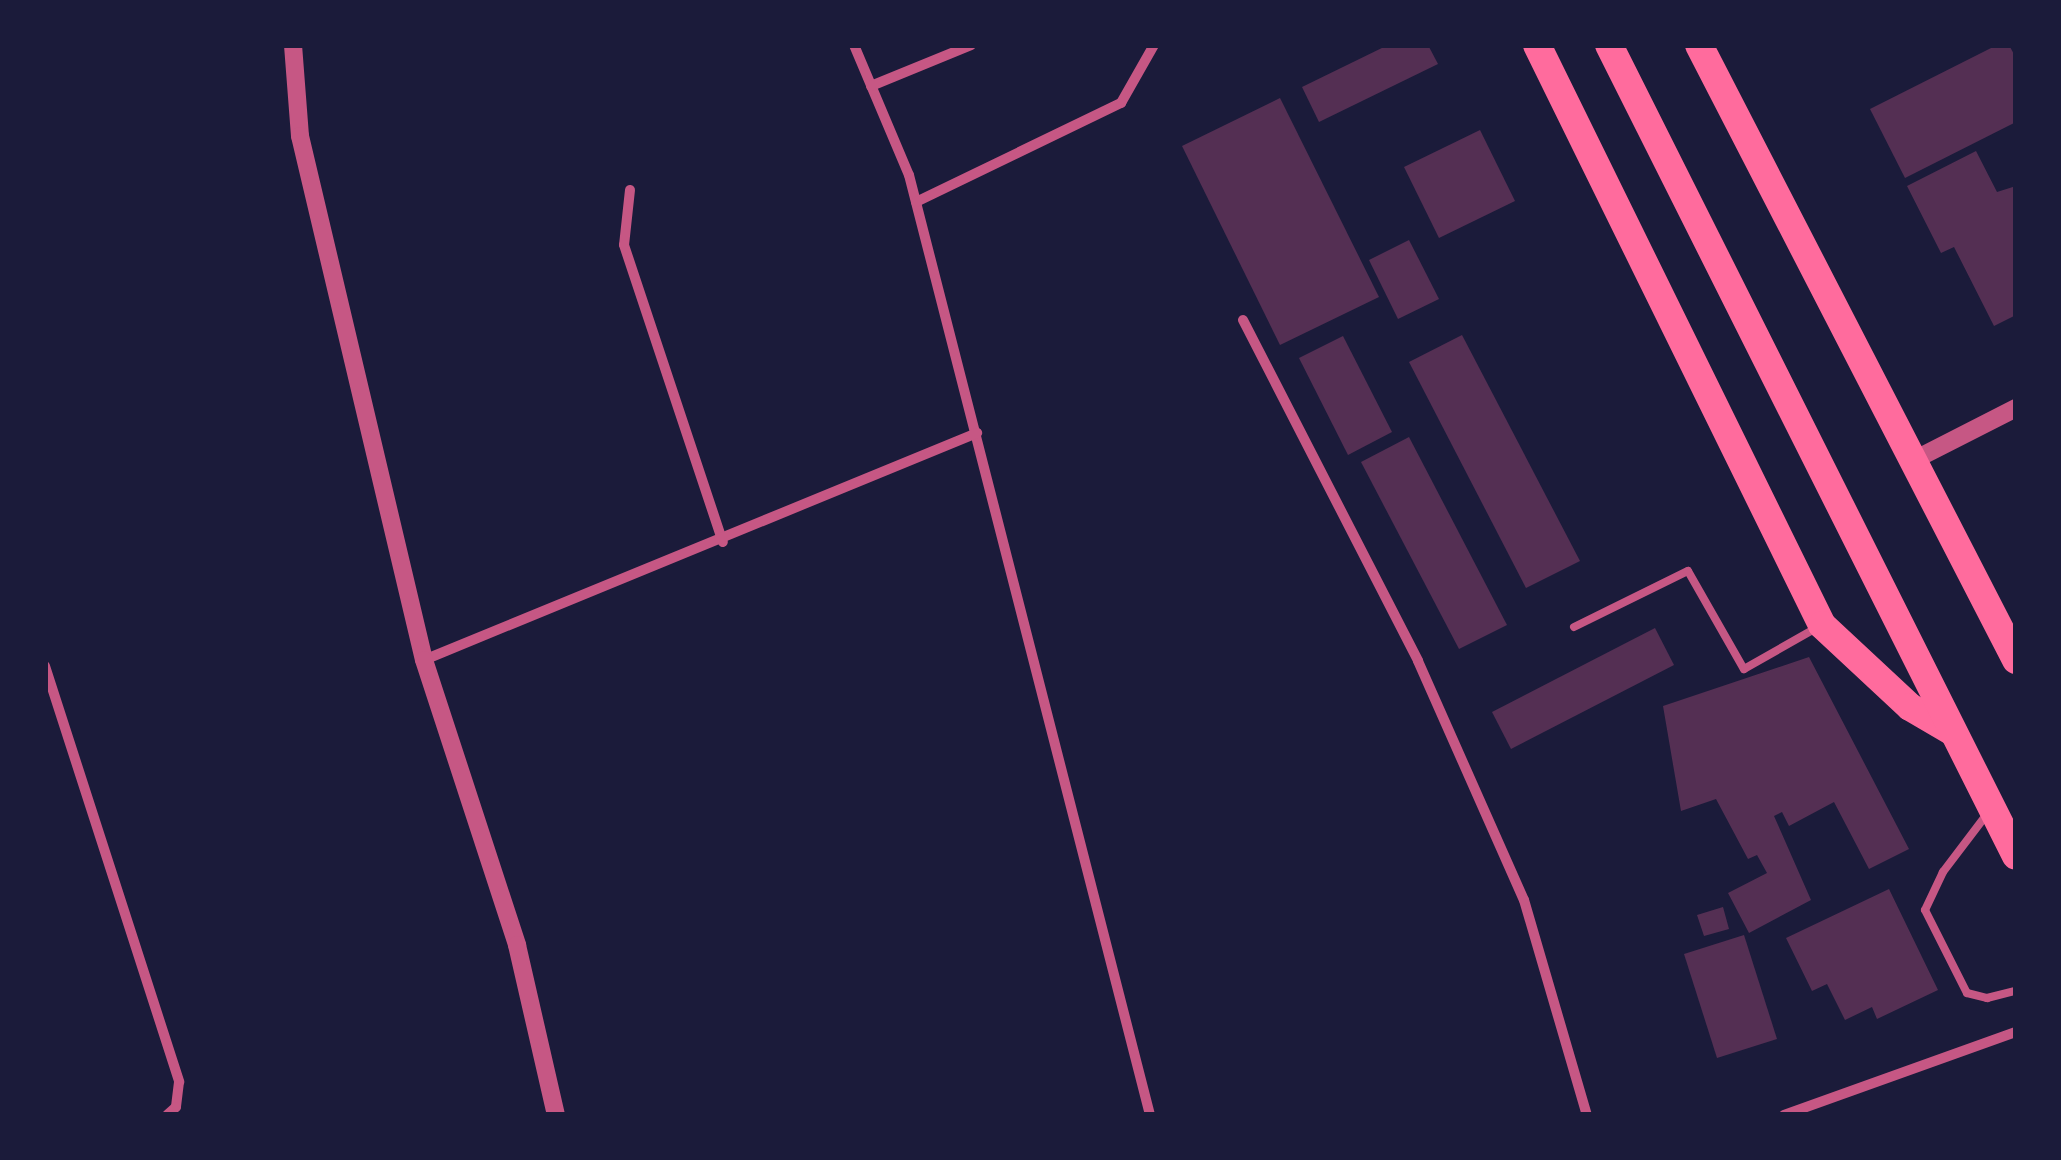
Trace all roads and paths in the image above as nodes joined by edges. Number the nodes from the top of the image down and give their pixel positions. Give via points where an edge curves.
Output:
1 (293, 45) edge
2 (854, 45) edge
3 (971, 45) edge
4 (1154, 45) edge
5 (1536, 45) edge
6 (1609, 45) edge
7 (1698, 45) edge
8 (871, 86) junction
9 (630, 190) dead end
10 (916, 202) junction
11 (1243, 320) dead end
12 (2016, 408) edge
13 (976, 433) junction
14 (1912, 461) junction
15 (723, 542) junction
16 (1822, 625) junction
17 (1574, 627) dead end
18 (424, 660) junction
19 (2016, 660) edge
20 (45, 666) edge
21 (1952, 732) junction
22 (1990, 810) junction
23 (2016, 856) edge
24 (2016, 991) edge
25 (2016, 1032) edge
26 (171, 1111) edge
27 (556, 1115) edge
28 (1150, 1115) edge
29 (1588, 1115) edge
30 (1784, 1115) edge

1 - 18 street via 300,136
2 - 8 street
3 - 8 street
4 - 10 street via 1121,103
5 - 16 highway
6 - 21 highway
7 - 14 highway
8 - 10 street
9 - 15 street via 624,245
10 - 13 street
11 - 29 street via 1418,661 1524,900
12 - 14 street
13 - 15 street
13 - 28 street
14 - 19 highway
15 - 18 street
16 - 17 lane via 1744,670 1688,570
16 - 21 highway via 1910,708
18 - 27 street via 517,945
20 - 26 street via 179,1082
21 - 22 highway
22 - 23 highway
22 - 24 lane via 1943,872 1925,910 1967,993 1987,998
25 - 30 street

